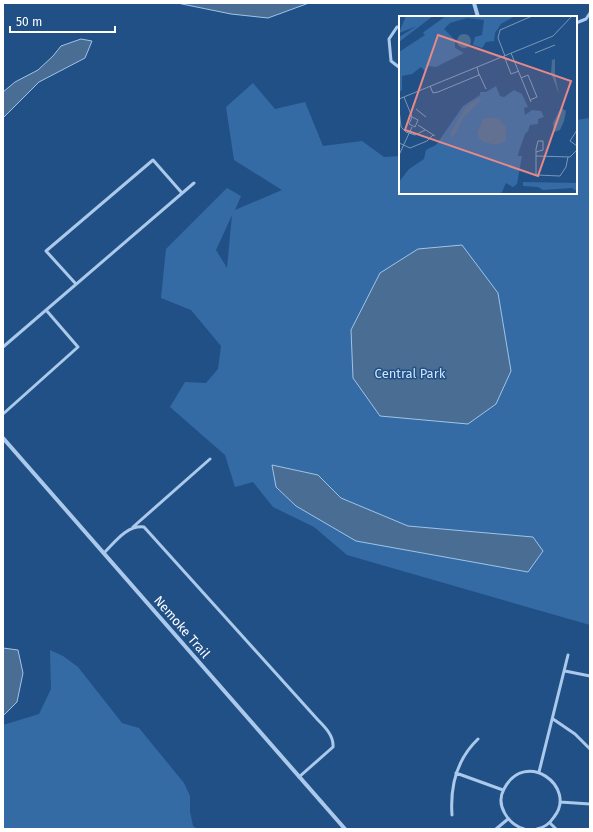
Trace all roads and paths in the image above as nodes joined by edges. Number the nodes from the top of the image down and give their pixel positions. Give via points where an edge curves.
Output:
1 (474, 3) edge
2 (590, 13) edge
3 (478, 16) edge
4 (577, 23) edge
5 (399, 27) edge
6 (399, 67) edge
7 (194, 183) dead end
8 (182, 193) junction
9 (76, 284) junction
10 (46, 310) junction
11 (3, 347) edge
12 (3, 414) edge
13 (3, 438) edge
14 (210, 459) dead end
15 (132, 528) junction
16 (104, 553) junction
17 (568, 655) dead end
18 (565, 671) junction
19 (590, 676) edge
20 (553, 719) junction
21 (478, 740) dead end
22 (590, 748) edge
23 (539, 772) junction
24 (456, 773) junction
25 (299, 777) junction
26 (503, 790) junction
27 (560, 802) junction
28 (590, 804) edge
29 (452, 815) dead end
30 (508, 819) junction
31 (550, 823) junction
32 (345, 829) edge
33 (496, 829) edge
34 (524, 829) edge
35 (537, 829) edge
36 (556, 829) edge

1 - 3 street
2 - 4 lane via 586,19
5 - 6 lane via 389,39 391,61
7 - 8 lane
8 - 9 lane
8 - 9 lane via 153,160 46,251
9 - 10 lane
10 - 11 lane
10 - 12 lane via 78,347
13 - 16 street, Nemoke Trail
14 - 15 lane
15 - 16 lane
15 - 25 lane via 144,527 329,732 333,747
16 - 25 street, Nemoke Trail
17 - 18 lane
18 - 19 lane
18 - 20 lane
20 - 22 lane
20 - 23 lane
21 - 24 lane via 462,757
23 - 26 lane via 528,771 518,774 509,780
23 - 27 lane via 556,785
24 - 26 lane
24 - 29 lane via 451,788
25 - 32 street, Nemoke Trail
26 - 30 lane via 502,806
27 - 28 lane
27 - 31 lane via 557,814
30 - 33 lane
30 - 34 lane via 517,827
31 - 35 lane
31 - 36 lane

